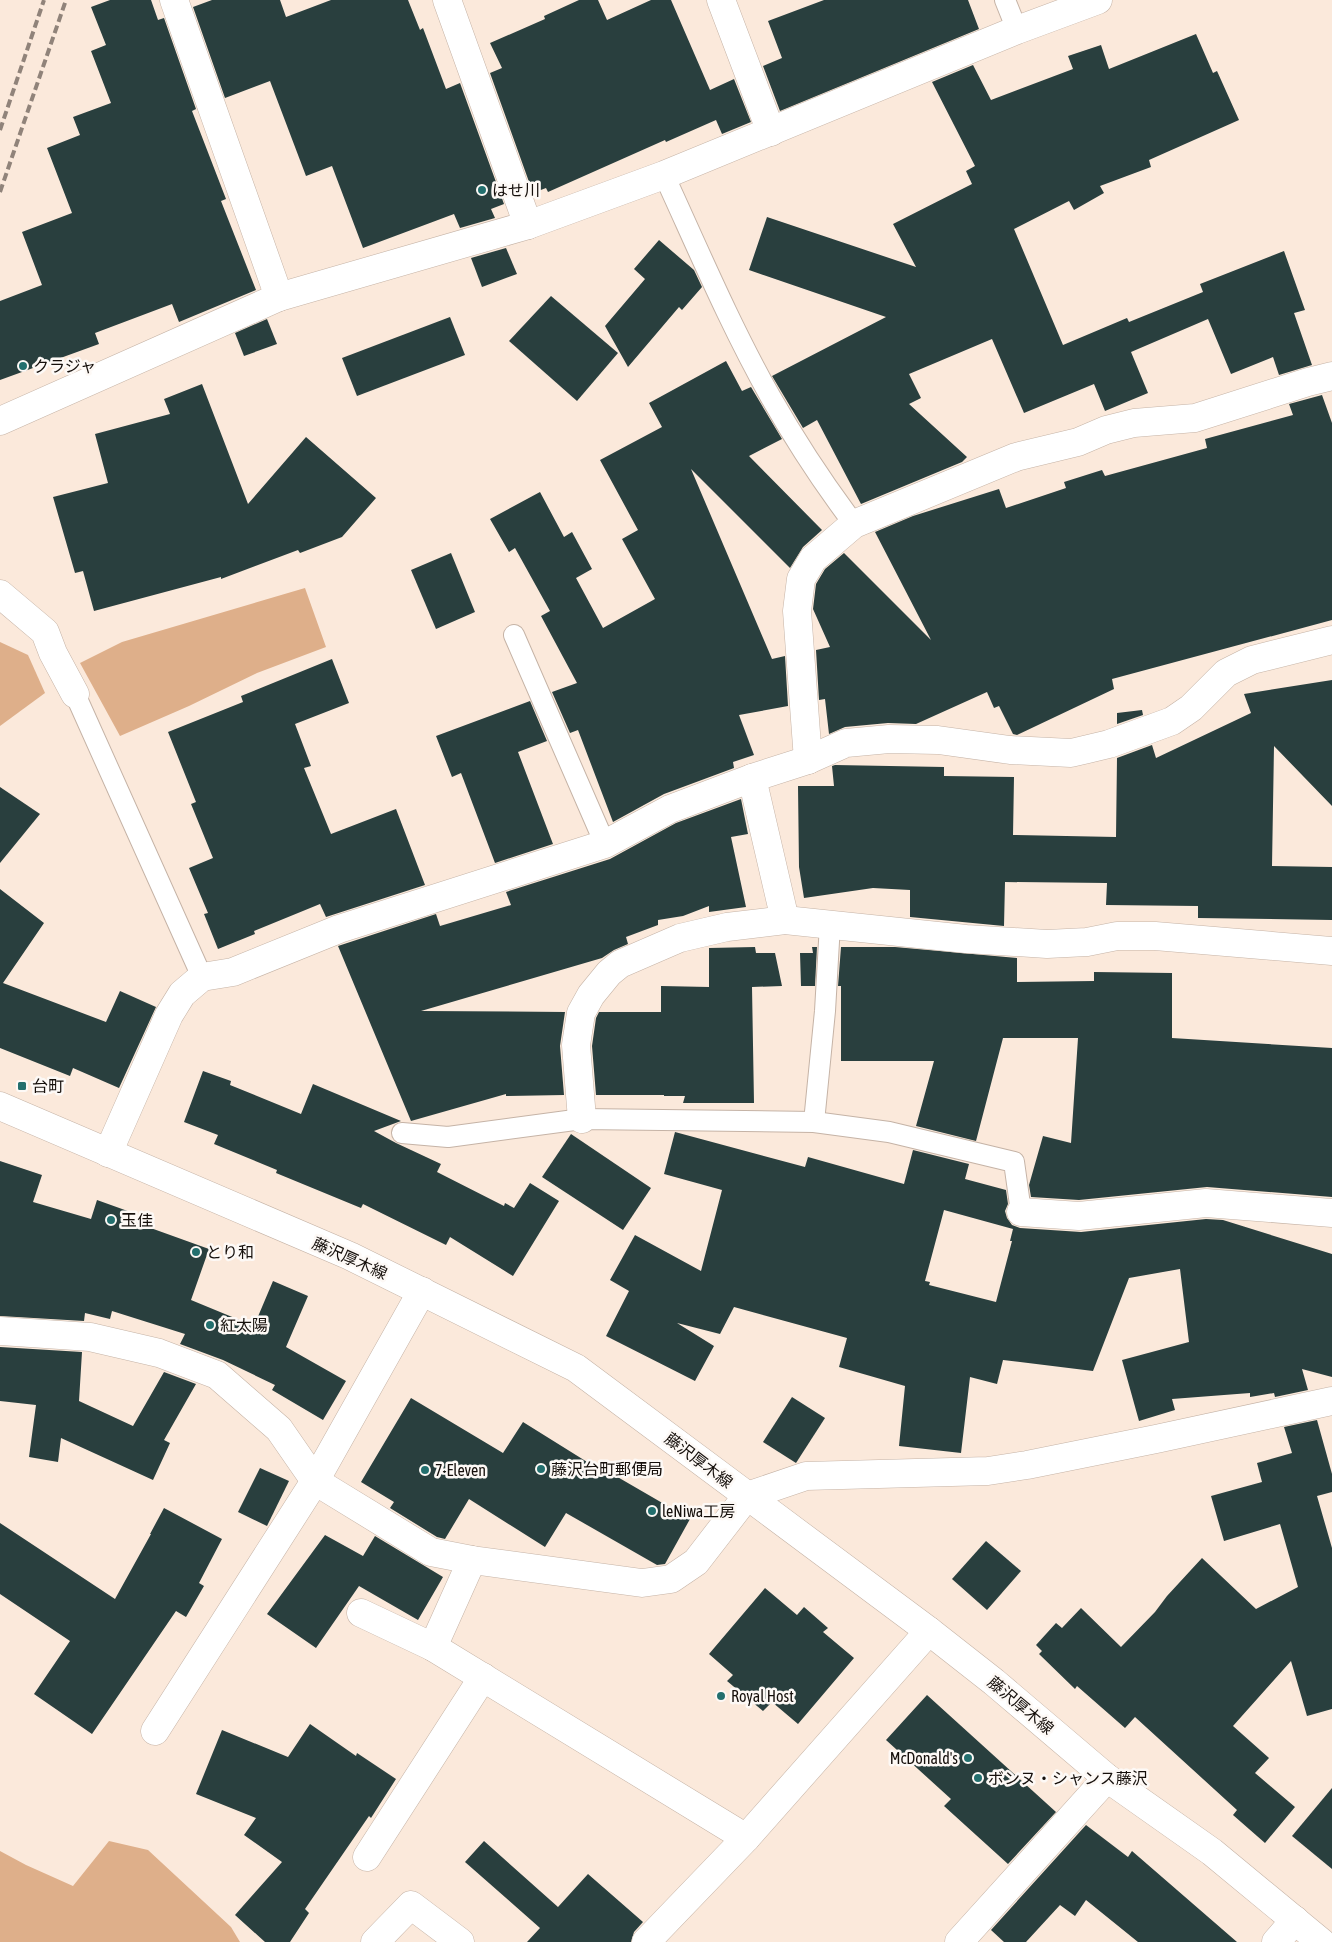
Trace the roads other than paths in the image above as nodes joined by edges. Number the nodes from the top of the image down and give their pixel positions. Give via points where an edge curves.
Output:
1 (174, 0) edge
2 (447, 0) edge
3 (721, 0) edge
4 (1005, 0) edge
5 (1098, 0) edge
6 (1017, 30) junction
7 (770, 132) junction
8 (664, 176) junction
9 (528, 225) junction
10 (279, 297) junction
11 (1332, 376) edge
12 (0, 421) edge
13 (854, 524) junction
14 (0, 594) edge
15 (514, 635) dead end
16 (1332, 640) edge
17 (75, 694) joint
18 (808, 760) junction
19 (752, 778) junction
20 (606, 844) junction
21 (785, 920) junction
22 (830, 924) junction
23 (1332, 951) edge
24 (202, 977) junction
25 (0, 1106) edge
26 (582, 1119) junction
27 (814, 1122) junction
28 (402, 1132) dead end
29 (108, 1153) junction
30 (1021, 1212) joint
31 (1332, 1213) edge
32 (422, 1291) junction
33 (0, 1331) edge
34 (1332, 1401) edge
35 (315, 1481) junction
36 (747, 1496) junction
37 (472, 1560) junction
38 (361, 1612) dead end
39 (929, 1631) junction
40 (433, 1647) junction
41 (483, 1677) junction
42 (155, 1731) dead end
43 (1107, 1778) junction
44 (746, 1838) junction
45 (366, 1857) dead end
46 (1295, 1920) junction
47 (375, 1942) edge
48 (460, 1942) edge
49 (646, 1942) edge
50 (959, 1942) edge
51 (1276, 1942) edge
52 (1321, 1942) edge

1 - 10 street
2 - 9 street
3 - 7 street
4 - 6 lane
5 - 6 street
6 - 7 street
7 - 8 street
8 - 9 street
8 - 13 lane via 770,396 830,492
9 - 10 street
10 - 12 street
11 - 13 street via 1196,418 1134,423 1078,442 1016,457
13 - 18 street via 813,559 801,579 797,611
14 - 17 street via 45,632
15 - 20 lane
16 - 18 street via 1252,660 1226,673 1191,708 1172,721 1109,744 1071,752 890,739 846,743
17 - 24 lane
18 - 19 street
19 - 20 street via 670,809
19 - 21 street
20 - 24 street via 339,930 233,972
21 - 22 street
21 - 26 street via 680,938 620,964 609,973 581,1013 576,1045
22 - 23 street via 966,939 1048,944 1087,942 1117,936 1155,936
22 - 27 lane
24 - 29 street via 182,994 169,1015
25 - 29 street, 藤沢厚木線
26 - 27 lane
26 - 28 lane via 448,1137
27 - 30 lane via 889,1132 1014,1162
29 - 32 street, 藤沢厚木線 via 350,1256
30 - 31 street via 1079,1216 1206,1203
32 - 35 street
32 - 36 street, 藤沢厚木線 via 576,1368
33 - 35 street via 90,1337 158,1353 217,1375 278,1430
34 - 36 street via 1027,1465 988,1471 806,1476
35 - 37 street via 431,1552
35 - 42 street
36 - 37 street via 696,1562 671,1579 642,1582
36 - 39 street, 藤沢厚木線
37 - 40 street
38 - 40 street
39 - 43 street, 藤沢厚木線
39 - 44 street
40 - 41 street
41 - 44 street
41 - 45 street
43 - 46 street, 藤沢厚木線 via 1212,1852
43 - 50 street
44 - 49 street
46 - 51 street
46 - 52 street, 藤沢厚木線
47 - 48 street via 411,1905

